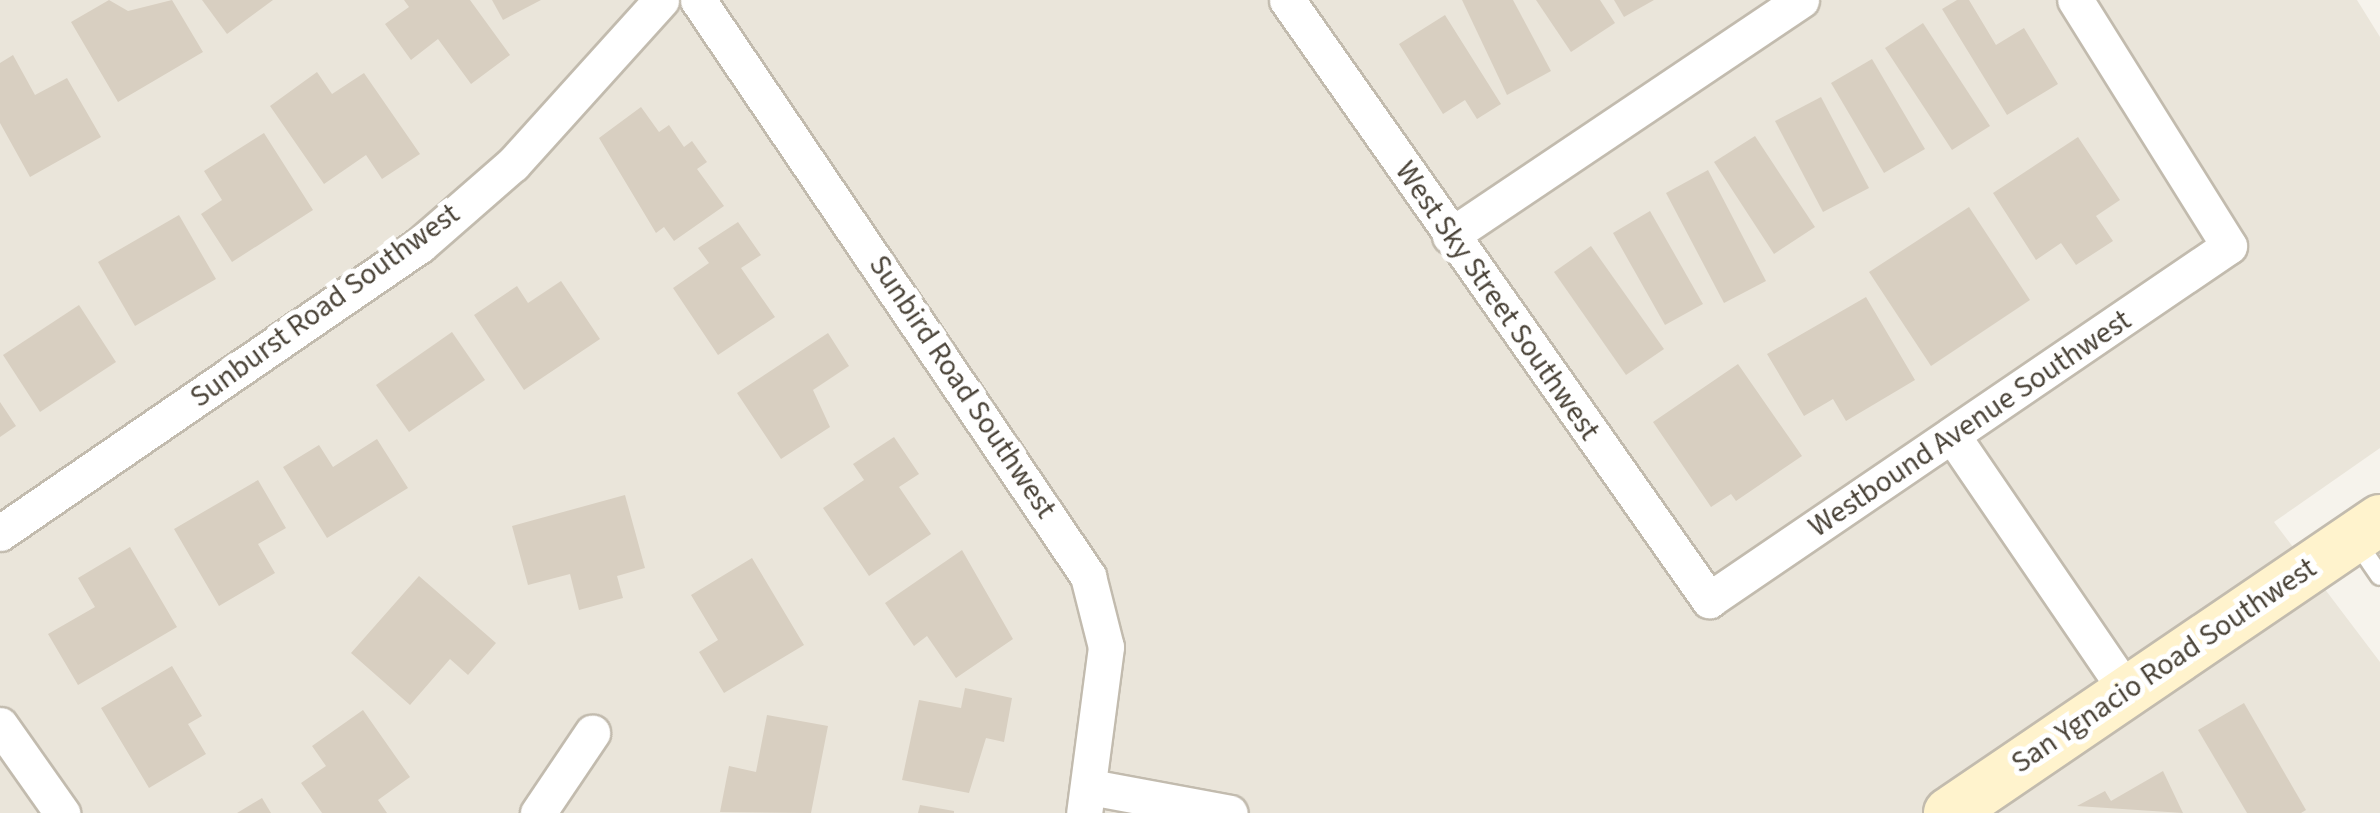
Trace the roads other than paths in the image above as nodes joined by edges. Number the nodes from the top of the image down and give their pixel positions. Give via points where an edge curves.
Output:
1 (661, 0) edge
2 (698, 0) edge
3 (1287, 0) edge
4 (1801, 0) edge
5 (2075, 0) edge
6 (1450, 236) junction
7 (1954, 438) junction
8 (0, 533) edge
9 (2371, 545) edge
10 (1709, 600) joint
11 (2126, 692) junction
12 (0, 725) edge
13 (592, 733) dead end
14 (1087, 800) edge
15 (1953, 812) edge
16 (62, 813) edge
17 (538, 813) edge
18 (1230, 813) edge

1 - 8 street, Sunburst Road Southwest via 512,164 420,245
2 - 14 street, Sunbird Road Southwest via 1088,576 1106,648
3 - 6 street, West Sky Street Southwest
4 - 6 street
5 - 7 street, Westbound Avenue Southwest via 2229,246
6 - 10 street, West Sky Street Southwest
7 - 10 street, Westbound Avenue Southwest
7 - 11 street
9 - 11 street, San Ygnacio Road Southwest
11 - 15 street, San Ygnacio Road Southwest
12 - 16 street
13 - 17 street
14 - 18 street

